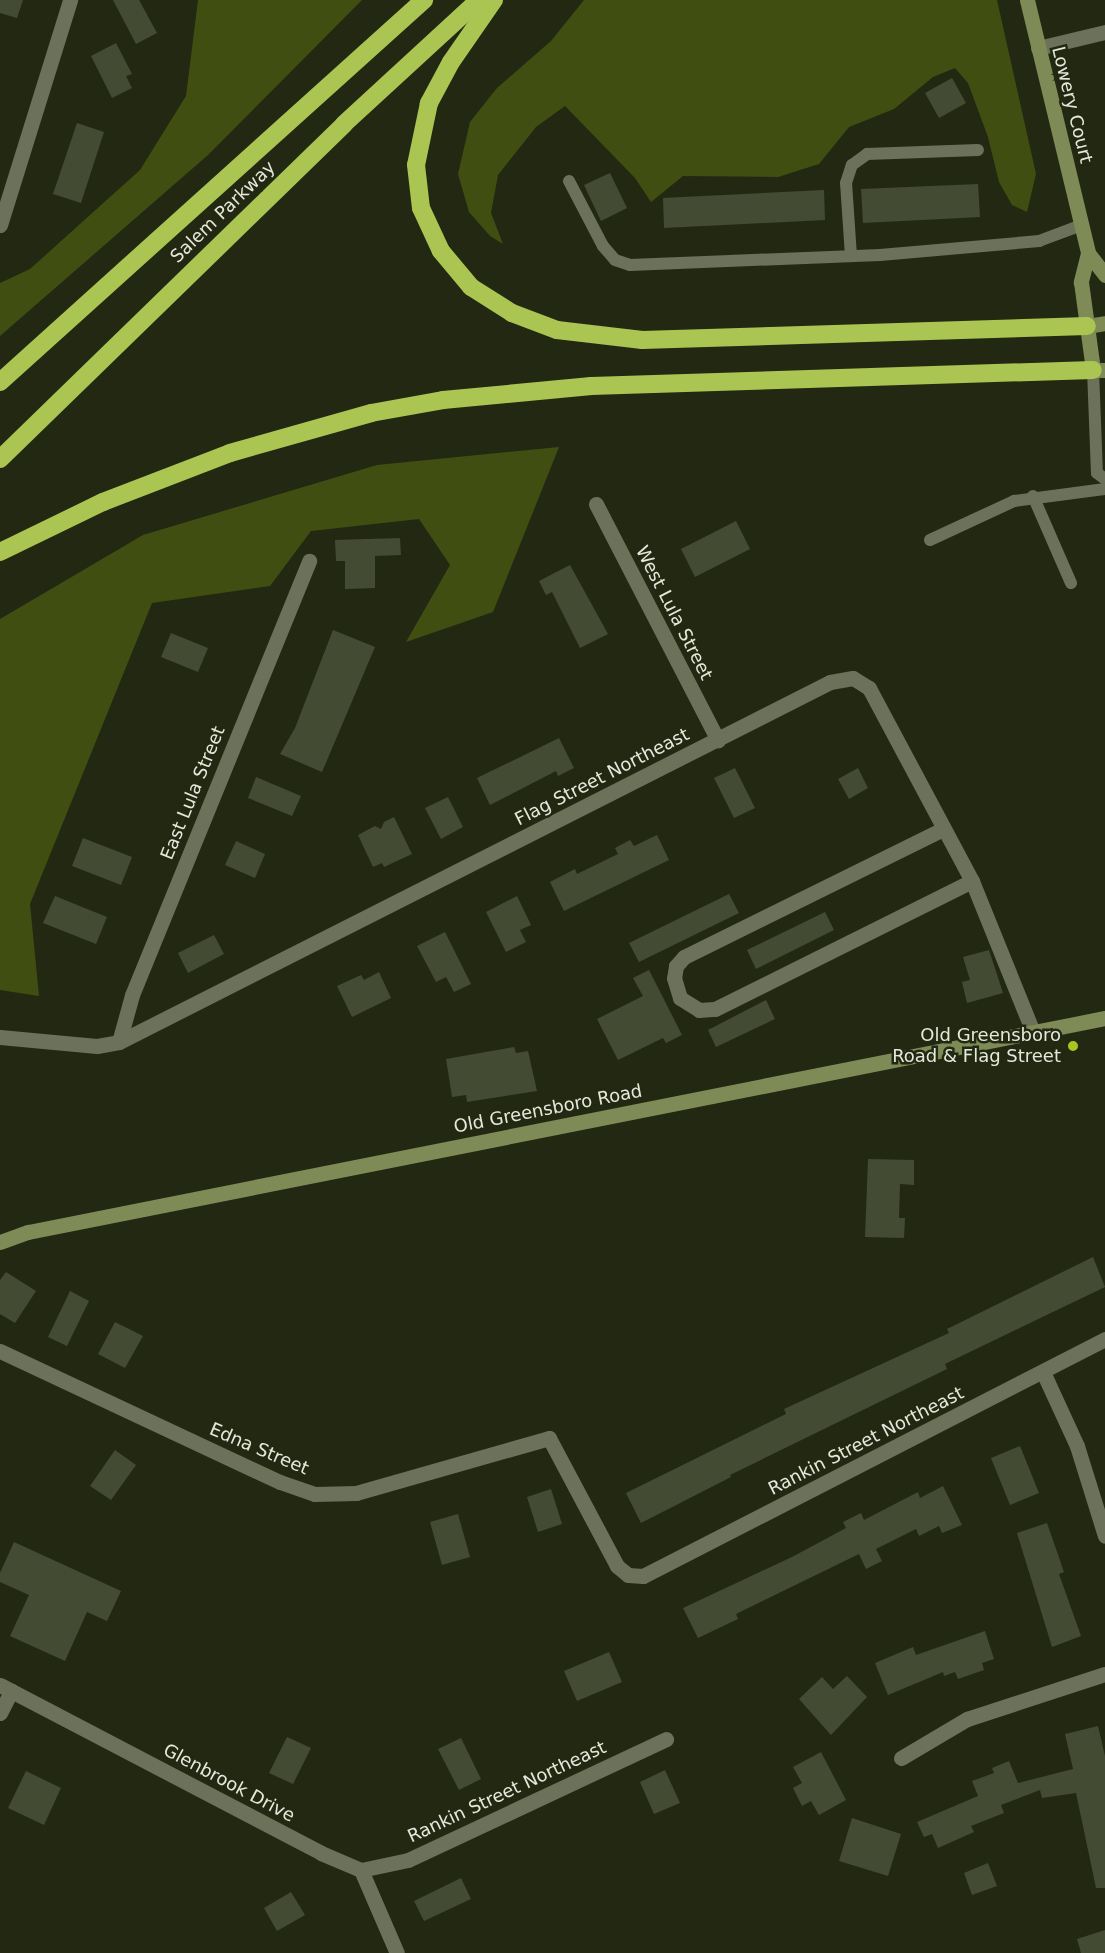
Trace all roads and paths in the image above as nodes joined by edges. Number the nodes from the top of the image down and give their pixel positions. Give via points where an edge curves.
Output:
1 (70, 0) edge
2 (424, 0) edge
3 (479, 0) edge
4 (494, 0) edge
5 (1027, 0) edge
6 (1105, 32) edge
7 (1038, 48) junction
8 (978, 150) dead end
9 (569, 181) dead end
10 (0, 225) edge
11 (1082, 225) junction
12 (1088, 254) junction
13 (851, 256) junction
14 (1105, 275) edge
15 (1105, 323) edge
16 (1087, 326) junction
17 (1099, 370) edge
18 (0, 382) edge
19 (0, 459) edge
20 (1105, 479) edge
21 (1105, 489) edge
22 (1033, 496) junction
23 (596, 504) dead end
24 (930, 540) dead end
25 (0, 552) edge
26 (309, 561) dead end
27 (1071, 583) dead end
28 (718, 740) junction
29 (943, 829) junction
30 (972, 881) junction
31 (1105, 1018) edge
32 (1033, 1032) junction
33 (0, 1037) edge
34 (119, 1042) junction
35 (0, 1242) edge
36 (1105, 1339) edge
37 (0, 1351) edge
38 (1043, 1372) junction
39 (1105, 1536) edge
40 (643, 1576) joint
41 (1105, 1674) edge
42 (5, 1688) edge
43 (0, 1713) edge
44 (666, 1739) dead end
45 (902, 1758) dead end
46 (361, 1870) junction
47 (397, 1953) edge

1 - 10 street
2 - 18 highway, Salem Parkway
3 - 19 highway, Salem Parkway via 344,124
4 - 16 highway via 451,62 429,103 416,165 421,208 441,251 471,287 512,313 566,332 642,340
5 - 7 street, Lowery Court
6 - 7 street
7 - 11 street, Lowery Court
8 - 13 lane via 867,154 852,165 846,183
9 - 13 lane via 603,246 621,263
11 - 12 street, Lowery Court
11 - 13 lane via 1039,241
12 - 14 street, Lowery Court
12 - 16 street, Lowery Court via 1081,282
15 - 16 street
16 - 17 street, Lowery Court
17 - 20 lane via 1097,473
17 - 25 highway via 591,386 443,400 300,432 162,476
21 - 22 lane
22 - 24 lane
22 - 27 lane
23 - 28 street, West Lula Street
26 - 34 street, East Lula Street via 132,995
28 - 29 street, Flag Street Northeast via 830,682 853,678 869,688
28 - 34 street, Flag Street Northeast
29 - 30 street, Flag Street Northeast
29 - 30 street via 684,957 676,966 674,978 680,998 699,1010 716,1009
30 - 32 street, Flag Street Northeast
31 - 32 street, Old Greensboro Road
32 - 35 street, Old Greensboro Road via 39,1230
33 - 34 street, Flag Street Northeast via 97,1046
36 - 38 street, Rankin Street Northeast
37 - 40 street, Edna Street via 280,1482 315,1494 356,1493 549,1438 617,1566 628,1575
38 - 39 street via 1077,1446
38 - 40 street, Rankin Street Northeast
41 - 45 street via 968,1719
42 - 43 street
42 - 46 street, Glenbrook Drive via 321,1853
44 - 46 street, Rankin Street Northeast via 408,1860
46 - 47 street

